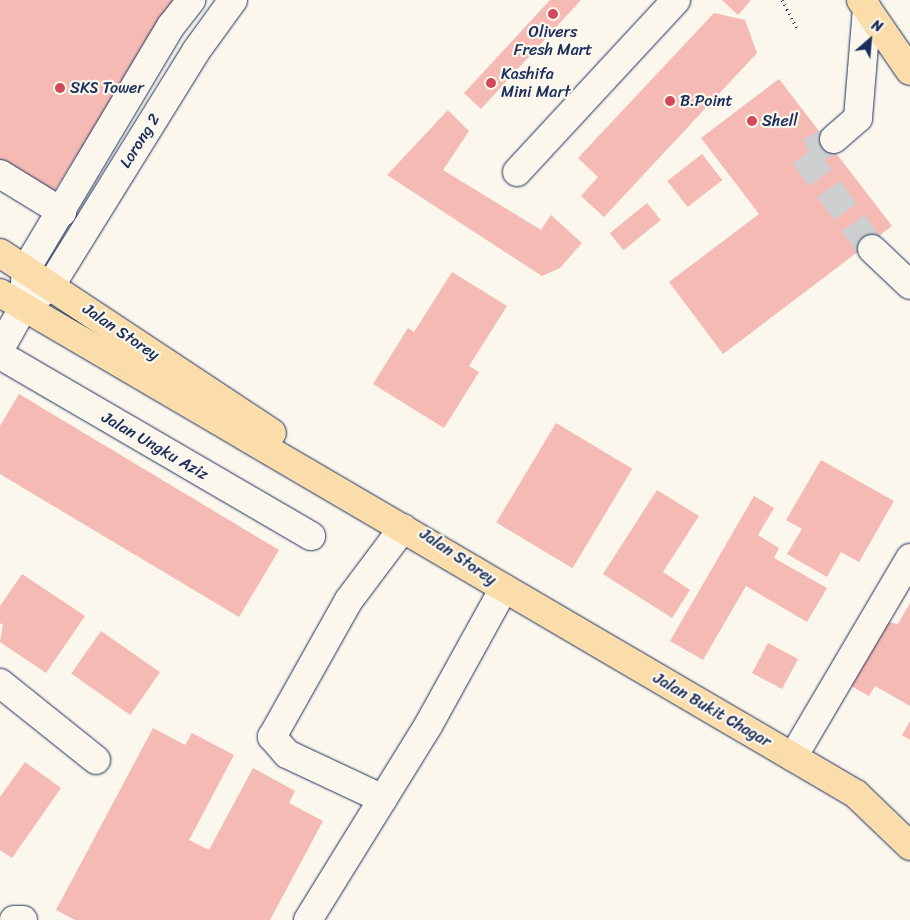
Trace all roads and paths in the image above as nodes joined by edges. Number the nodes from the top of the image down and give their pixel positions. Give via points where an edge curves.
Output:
1 (191, 0) edge
2 (233, 0) edge
3 (676, 0) edge
4 (782, 0) edge
5 (864, 4) edge
6 (798, 30) dead end
7 (910, 71) edge
8 (834, 139) tunnel mouth
9 (517, 172) dead end
10 (0, 174) edge
11 (62, 212) junction
12 (872, 249) tunnel mouth
13 (0, 253) edge
14 (26, 269) junction
15 (51, 284) junction
16 (910, 285) edge
17 (0, 293) edge
18 (23, 308) junction
19 (0, 350) edge
20 (0, 355) edge
21 (402, 528) junction
22 (311, 536) dead end
23 (910, 558) edge
24 (504, 588) junction
25 (0, 683) edge
26 (794, 758) junction
27 (96, 760) dead end
28 (383, 799) junction
29 (910, 846) edge
30 (14, 920) edge
31 (23, 920) edge
32 (308, 920) edge

1 - 11 street via 171,26
2 - 15 street, Lorong 2 via 196,51
3 - 9 street
4 - 6 path
5 - 7 main road
5 - 8 street via 858,118
10 - 11 street
11 - 14 street
12 - 16 street
13 - 14 main road, Jalan Storey
14 - 15 main road, Jalan Storey
14 - 18 street
15 - 18 street
15 - 24 main road, Jalan Storey
17 - 18 main road, Jalan Storey
18 - 19 street
18 - 21 main road, Jalan Storey
20 - 22 street, Jalan Ungku Aziz
21 - 24 main road, Jalan Storey
21 - 28 street via 349,600 272,737 288,754
23 - 26 street
24 - 26 main road, Jalan Bukit Chagar
24 - 28 street via 430,724
25 - 27 street
26 - 29 main road, Jalan Bukit Chagar via 856,794
28 - 32 street
30 - 31 street

